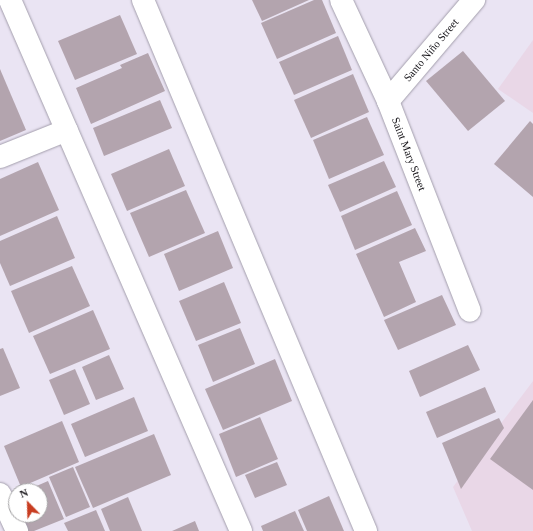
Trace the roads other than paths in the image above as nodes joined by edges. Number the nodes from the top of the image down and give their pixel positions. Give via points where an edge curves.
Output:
1 (10, 0) edge
2 (143, 0) edge
3 (341, 0) edge
4 (474, 0) edge
5 (388, 101) junction
6 (66, 130) junction
7 (0, 157) edge
8 (470, 311) dead end
9 (0, 494) edge
10 (17, 531) edge
11 (240, 531) edge
12 (366, 531) edge

1 - 6 street
2 - 12 street
3 - 5 street, Saint Mary Street
4 - 5 street, Santo Niño Street
5 - 8 street, Saint Mary Street
6 - 7 street
6 - 11 street
9 - 10 street

